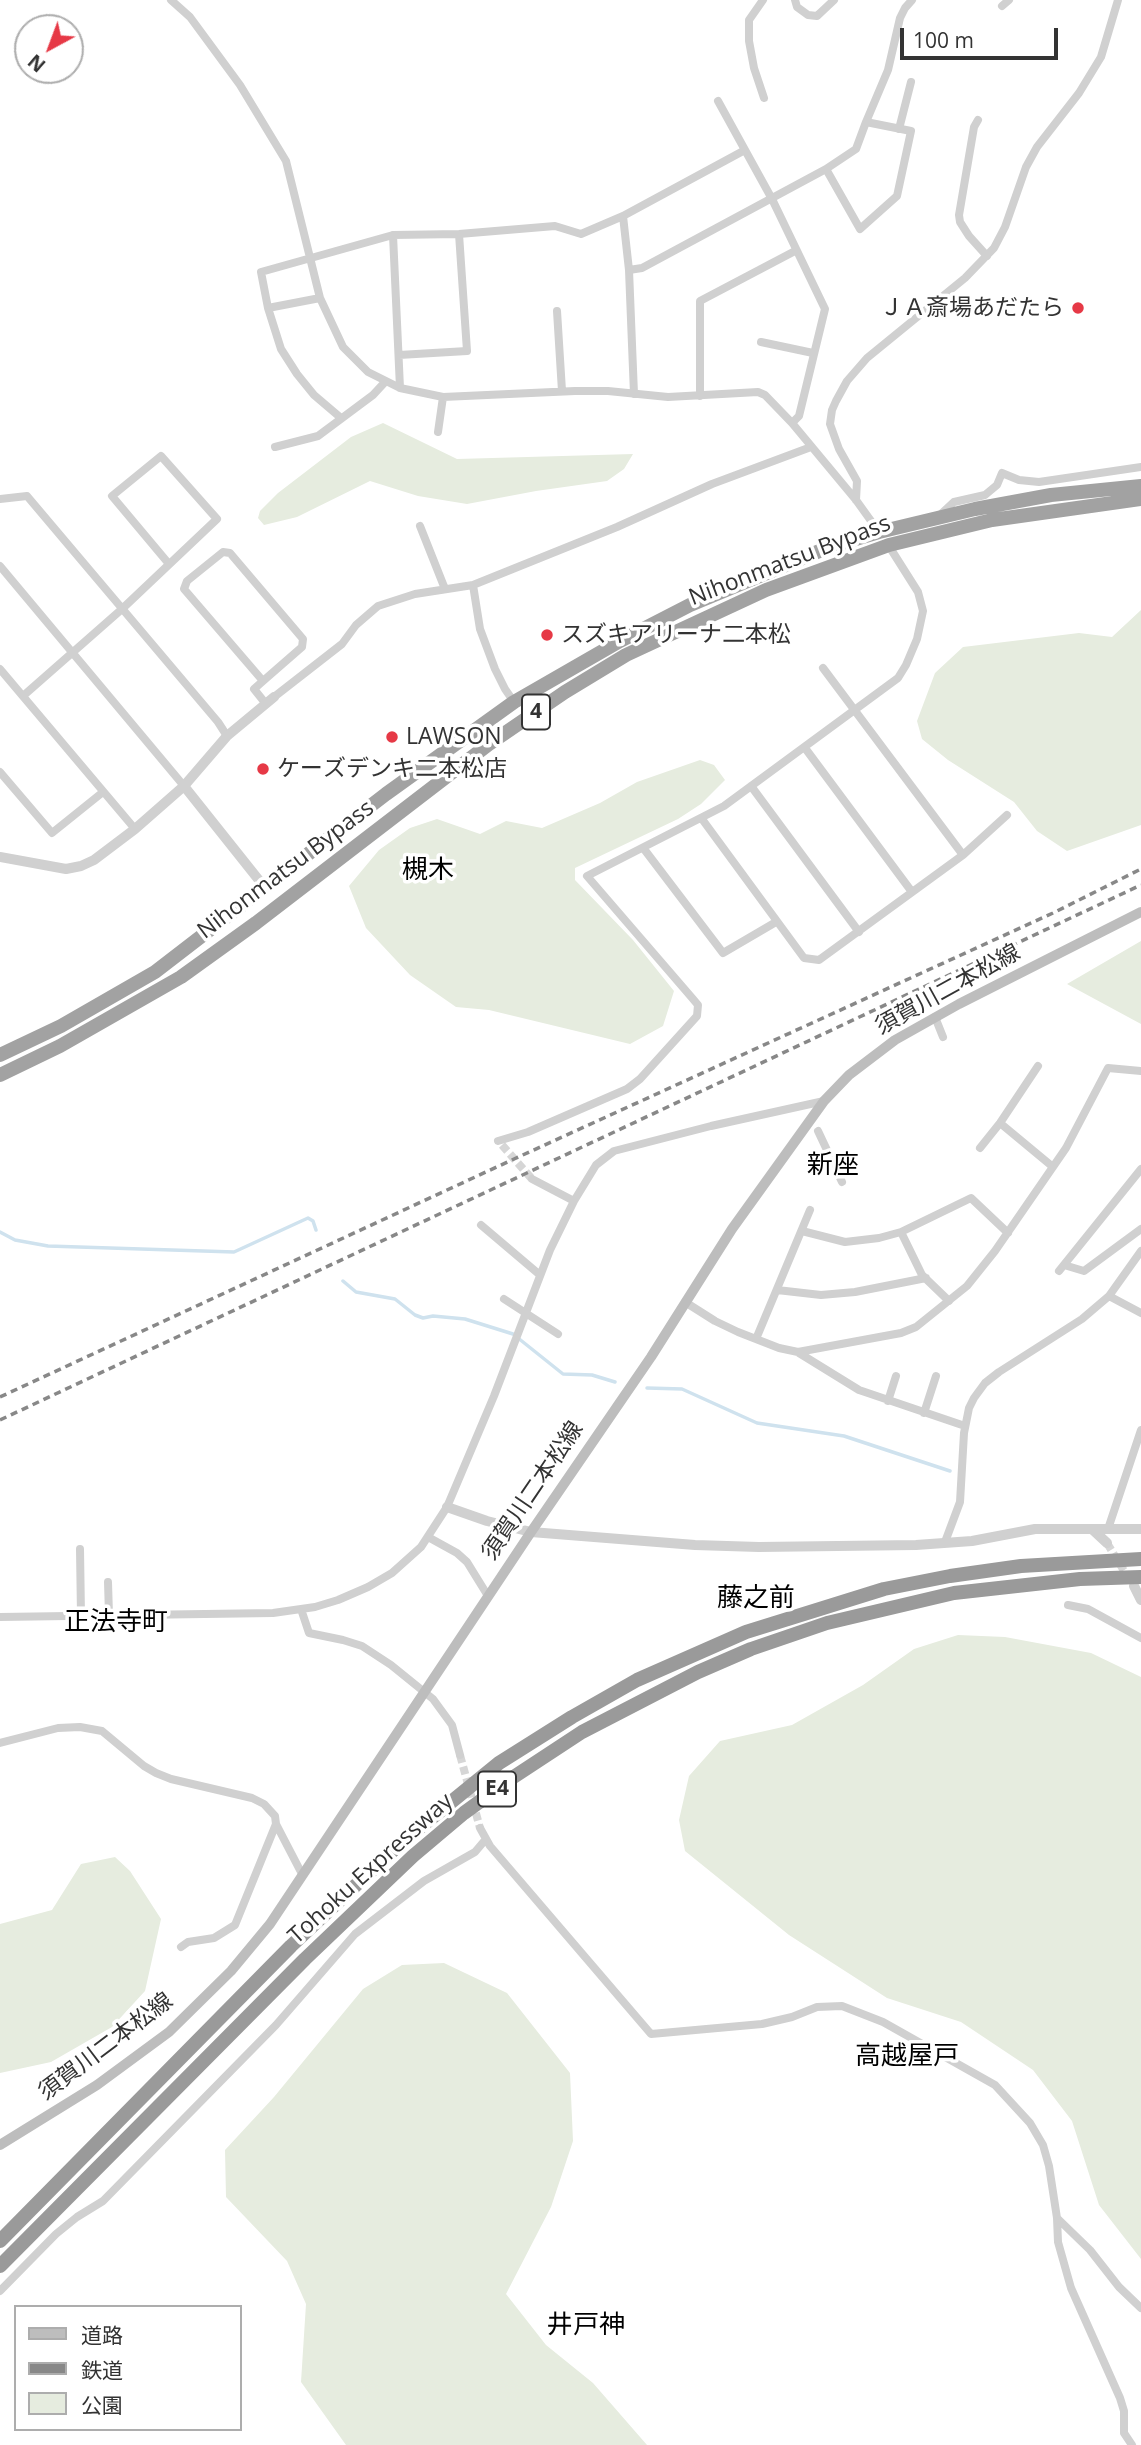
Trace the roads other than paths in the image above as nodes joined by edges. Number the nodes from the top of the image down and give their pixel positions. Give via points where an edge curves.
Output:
1 (171, 0) edge
2 (763, 0) edge
3 (795, 0) edge
4 (834, 0) edge
5 (912, 0) edge
6 (1118, 0) edge
7 (911, 82) dead end
8 (764, 98) dead end
9 (718, 101) dead end
10 (978, 120) dead end
11 (866, 122) junction
12 (900, 129) junction
13 (744, 150) junction
14 (826, 169) junction
15 (772, 199) junction
16 (624, 216) junction
17 (459, 234) junction
18 (393, 236) junction
19 (795, 251) junction
20 (987, 256) junction
21 (311, 259) junction
22 (628, 270) junction
23 (320, 298) junction
24 (268, 308) junction
25 (557, 311) dead end
26 (761, 342) dead end
27 (813, 353) junction
28 (399, 355) junction
29 (386, 382) junction
30 (400, 388) junction
31 (562, 391) junction
32 (634, 394) junction
33 (700, 396) junction
34 (443, 397) junction
35 (341, 418) junction
36 (792, 423) junction
37 (438, 432) dead end
38 (275, 447) dead end
39 (811, 447) junction
40 (1141, 467) edge
41 (1141, 486) edge
42 (0, 499) edge
43 (1141, 499) edge
44 (856, 500) junction
45 (937, 519) junction
46 (420, 526) dead end
47 (879, 532) junction
48 (888, 545) junction
49 (169, 564) junction
50 (0, 566) edge
51 (473, 585) junction
52 (445, 589) junction
53 (122, 609) junction
54 (73, 652) junction
55 (823, 667) dead end
56 (0, 669) edge
57 (263, 681) junction
58 (23, 696) junction
59 (271, 700) junction
60 (514, 702) junction
61 (854, 711) junction
62 (227, 736) junction
63 (804, 748) junction
64 (0, 772) edge
65 (184, 786) junction
66 (751, 786) junction
67 (103, 792) junction
68 (1007, 815) dead end
69 (702, 819) junction
70 (135, 829) junction
71 (644, 849) junction
72 (962, 855) junction
73 (0, 857) edge
74 (266, 889) junction
75 (912, 892) junction
76 (1141, 912) edge
77 (776, 922) junction
78 (859, 932) junction
79 (935, 1017) junction
80 (943, 1037) dead end
81 (0, 1055) edge
82 (1038, 1066) dead end
83 (1141, 1072) edge
84 (0, 1075) edge
85 (824, 1101) junction
86 (1000, 1123) junction
87 (818, 1131) dead end
88 (498, 1141) dead end
89 (980, 1148) dead end
90 (1053, 1167) junction
91 (1141, 1169) edge
92 (532, 1179) tunnel mouth
93 (842, 1182) dead end
94 (574, 1201) junction
95 (810, 1210) dead end
96 (481, 1225) dead end
97 (1141, 1229) edge
98 (802, 1231) junction
99 (901, 1232) junction
100 (1008, 1233) junction
101 (1141, 1251) edge
102 (541, 1275) junction
103 (926, 1278) junction
104 (777, 1290) junction
105 (1109, 1296) junction
106 (504, 1299) dead end
107 (949, 1301) junction
108 (685, 1302) junction
109 (1141, 1313) edge
110 (525, 1314) junction
111 (558, 1334) dead end
112 (756, 1339) junction
113 (798, 1352) junction
114 (896, 1376) dead end
115 (936, 1376) dead end
116 (888, 1401) junction
117 (924, 1413) junction
118 (965, 1426) junction
119 (1141, 1430) edge
120 (447, 1507) junction
121 (1092, 1529) junction
122 (1108, 1529) junction
123 (1141, 1529) edge
124 (531, 1532) junction
125 (428, 1537) junction
126 (945, 1542) junction
127 (1107, 1543) tunnel mouth
128 (80, 1549) dead end
129 (1141, 1559) edge
130 (1137, 1582) edge
131 (108, 1583) dead end
132 (488, 1596) junction
133 (1141, 1600) edge
134 (1068, 1605) dead end
135 (301, 1609) junction
136 (108, 1615) junction
137 (81, 1616) junction
138 (0, 1618) edge
139 (1141, 1638) edge
140 (424, 1691) junction
141 (0, 1743) edge
142 (460, 1755) tunnel mouth
143 (276, 1824) junction
144 (480, 1828) tunnel mouth
145 (486, 1839) junction
146 (302, 1874) junction
147 (181, 1947) dead end
148 (0, 2145) edge
149 (1057, 2218) junction
150 (0, 2241) edge
151 (0, 2266) edge
152 (0, 2291) edge
153 (1141, 2308) edge
154 (1132, 2445) edge

1 - 21 street via 190,17 240,85 286,161
2 - 8 street via 749,20 749,41
3 - 4 street via 808,15 817,16
5 - 11 street via 900,18 888,69
6 - 20 street via 1101,57 1026,166 1005,227
7 - 12 street
9 - 13 street
10 - 20 street via 959,215 969,236
11 - 12 street
11 - 14 street via 856,149
12 - 14 street via 911,131 897,196 860,229
13 - 15 street
13 - 16 street
14 - 15 street
15 - 19 street
15 - 22 street via 642,268
16 - 17 street via 581,234 555,226
16 - 22 street
17 - 18 street
17 - 28 street via 467,351
18 - 21 street
18 - 28 street
19 - 27 street via 825,309
19 - 33 street via 700,301
20 - 44 street via 867,358 847,381 830,424 857,481
21 - 23 street
21 - 24 street via 261,272
22 - 32 street
23 - 24 street
23 - 29 street via 343,347 359,365
24 - 35 street via 281,349 297,374
25 - 31 street
26 - 27 street
27 - 36 street via 799,416
28 - 30 street
29 - 30 street
29 - 35 street
30 - 34 street
31 - 32 street
31 - 34 street
32 - 33 street
33 - 36 street via 758,392
34 - 37 street
35 - 38 street via 317,436
36 - 39 street
39 - 44 street
39 - 51 street
40 - 45 street via 1039,482 1002,473 985,495 954,502
41 - 45 highway, Nihonmatsu Bypass / 4 via 1051,495
42 - 53 street via 27,496
43 - 48 highway, Nihonmatsu Bypass / 4 via 992,520
44 - 47 street
45 - 47 highway, Nihonmatsu Bypass / 4
46 - 52 street
47 - 48 street
47 - 60 highway, Nihonmatsu Bypass / 4 via 829,547 690,605
48 - 61 street via 918,592 923,611 917,639 898,678
48 - 84 highway, Nihonmatsu Bypass / 4 via 726,607 626,656 489,744 181,977
49 - 49 street via 217,519 161,456 112,496
49 - 53 street
50 - 54 street
51 - 52 street
51 - 60 street via 480,629
52 - 59 street via 378,606 342,644
53 - 54 street
53 - 62 street
54 - 58 street
54 - 65 street
55 - 61 street
56 - 58 street
57 - 57 street via 302,647 303,639 230,552 223,552 187,581 184,589
57 - 59 street via 254,689
58 - 67 street
59 - 62 street
60 - 74 highway, Nihonmatsu Bypass / 4 via 386,794
61 - 63 street
61 - 72 street
62 - 65 street
63 - 66 street
63 - 75 street
64 - 67 street via 52,833
65 - 70 street
65 - 74 street
66 - 69 street
66 - 78 street
67 - 70 street
68 - 72 street
69 - 71 street
69 - 77 street
70 - 73 street via 81,866 66,869
71 - 77 street via 723,953
71 - 88 street via 587,876 698,1005 697,1016 640,1079 626,1088
72 - 75 street
74 - 81 highway, Nihonmatsu Bypass / 4 via 155,972
75 - 78 street
76 - 79 main road, 須賀川二本松線
77 - 78 street via 804,958 819,960
79 - 80 street
79 - 85 main road, 須賀川二本松線 via 895,1040
82 - 86 street
83 - 90 street via 1108,1068
85 - 94 street via 614,1151 596,1165
85 - 108 main road, 須賀川二本松線
86 - 89 street
86 - 90 street
87 - 93 street
90 - 100 street
91 - 97 street via 1062,1268 1084,1271
92 - 94 street
94 - 102 street
95 - 98 street
96 - 102 street
98 - 99 street via 845,1242
98 - 104 street
99 - 100 street via 971,1198
99 - 103 street
100 - 107 street via 967,1286
101 - 105 street
102 - 110 street
103 - 104 street via 821,1295
103 - 107 street
104 - 112 street
105 - 109 street
105 - 118 street via 985,1383 969,1408
106 - 110 street
107 - 113 street via 901,1333
108 - 112 street
108 - 124 main road, 須賀川二本松線
110 - 111 street
110 - 120 street
112 - 113 street
113 - 116 street via 859,1390
114 - 116 street
115 - 117 street
116 - 117 street
117 - 118 street
118 - 126 street via 960,1502
119 - 122 street
120 - 124 street
120 - 125 street
121 - 122 street
121 - 126 street via 1035,1529
121 - 127 street
122 - 123 street
124 - 126 street via 760,1547
124 - 132 main road, 須賀川二本松線
125 - 132 street via 467,1562
125 - 135 street via 400,1567 368,1587
128 - 137 street
129 - 150 highway, Tohoku Expressway / E4 via 1021,1566 884,1589 746,1632 637,1681 572,1717 499,1763 392,1851 291,1946
130 - 133 street
130 - 151 highway, Tohoku Expressway / E4 via 1057,1581 954,1593 827,1623 698,1672 582,1732 464,1813 413,1856
131 - 136 street
132 - 140 main road, 須賀川二本松線
134 - 139 street via 1088,1609
135 - 136 street
135 - 140 street via 309,1633 362,1646
136 - 137 street
137 - 138 street
140 - 142 street via 452,1725
140 - 146 main road, 須賀川二本松線
141 - 143 street via 58,1728 94,1729 110,1736 156,1773 264,1804
143 - 146 street
143 - 147 street via 234,1925 214,1938
144 - 145 street
145 - 149 street via 651,2034 762,2024 817,2007 842,2006 883,2022 995,2085 1030,2123 1043,2146
145 - 152 street via 475,1852 415,1887 355,1934 276,2025 103,2201 56,2234
146 - 148 main road, 須賀川二本松線 via 270,1924 231,1971 169,2032 97,2085
149 - 153 street
149 - 154 street via 1058,2242 1071,2288 1120,2398 1124,2433

